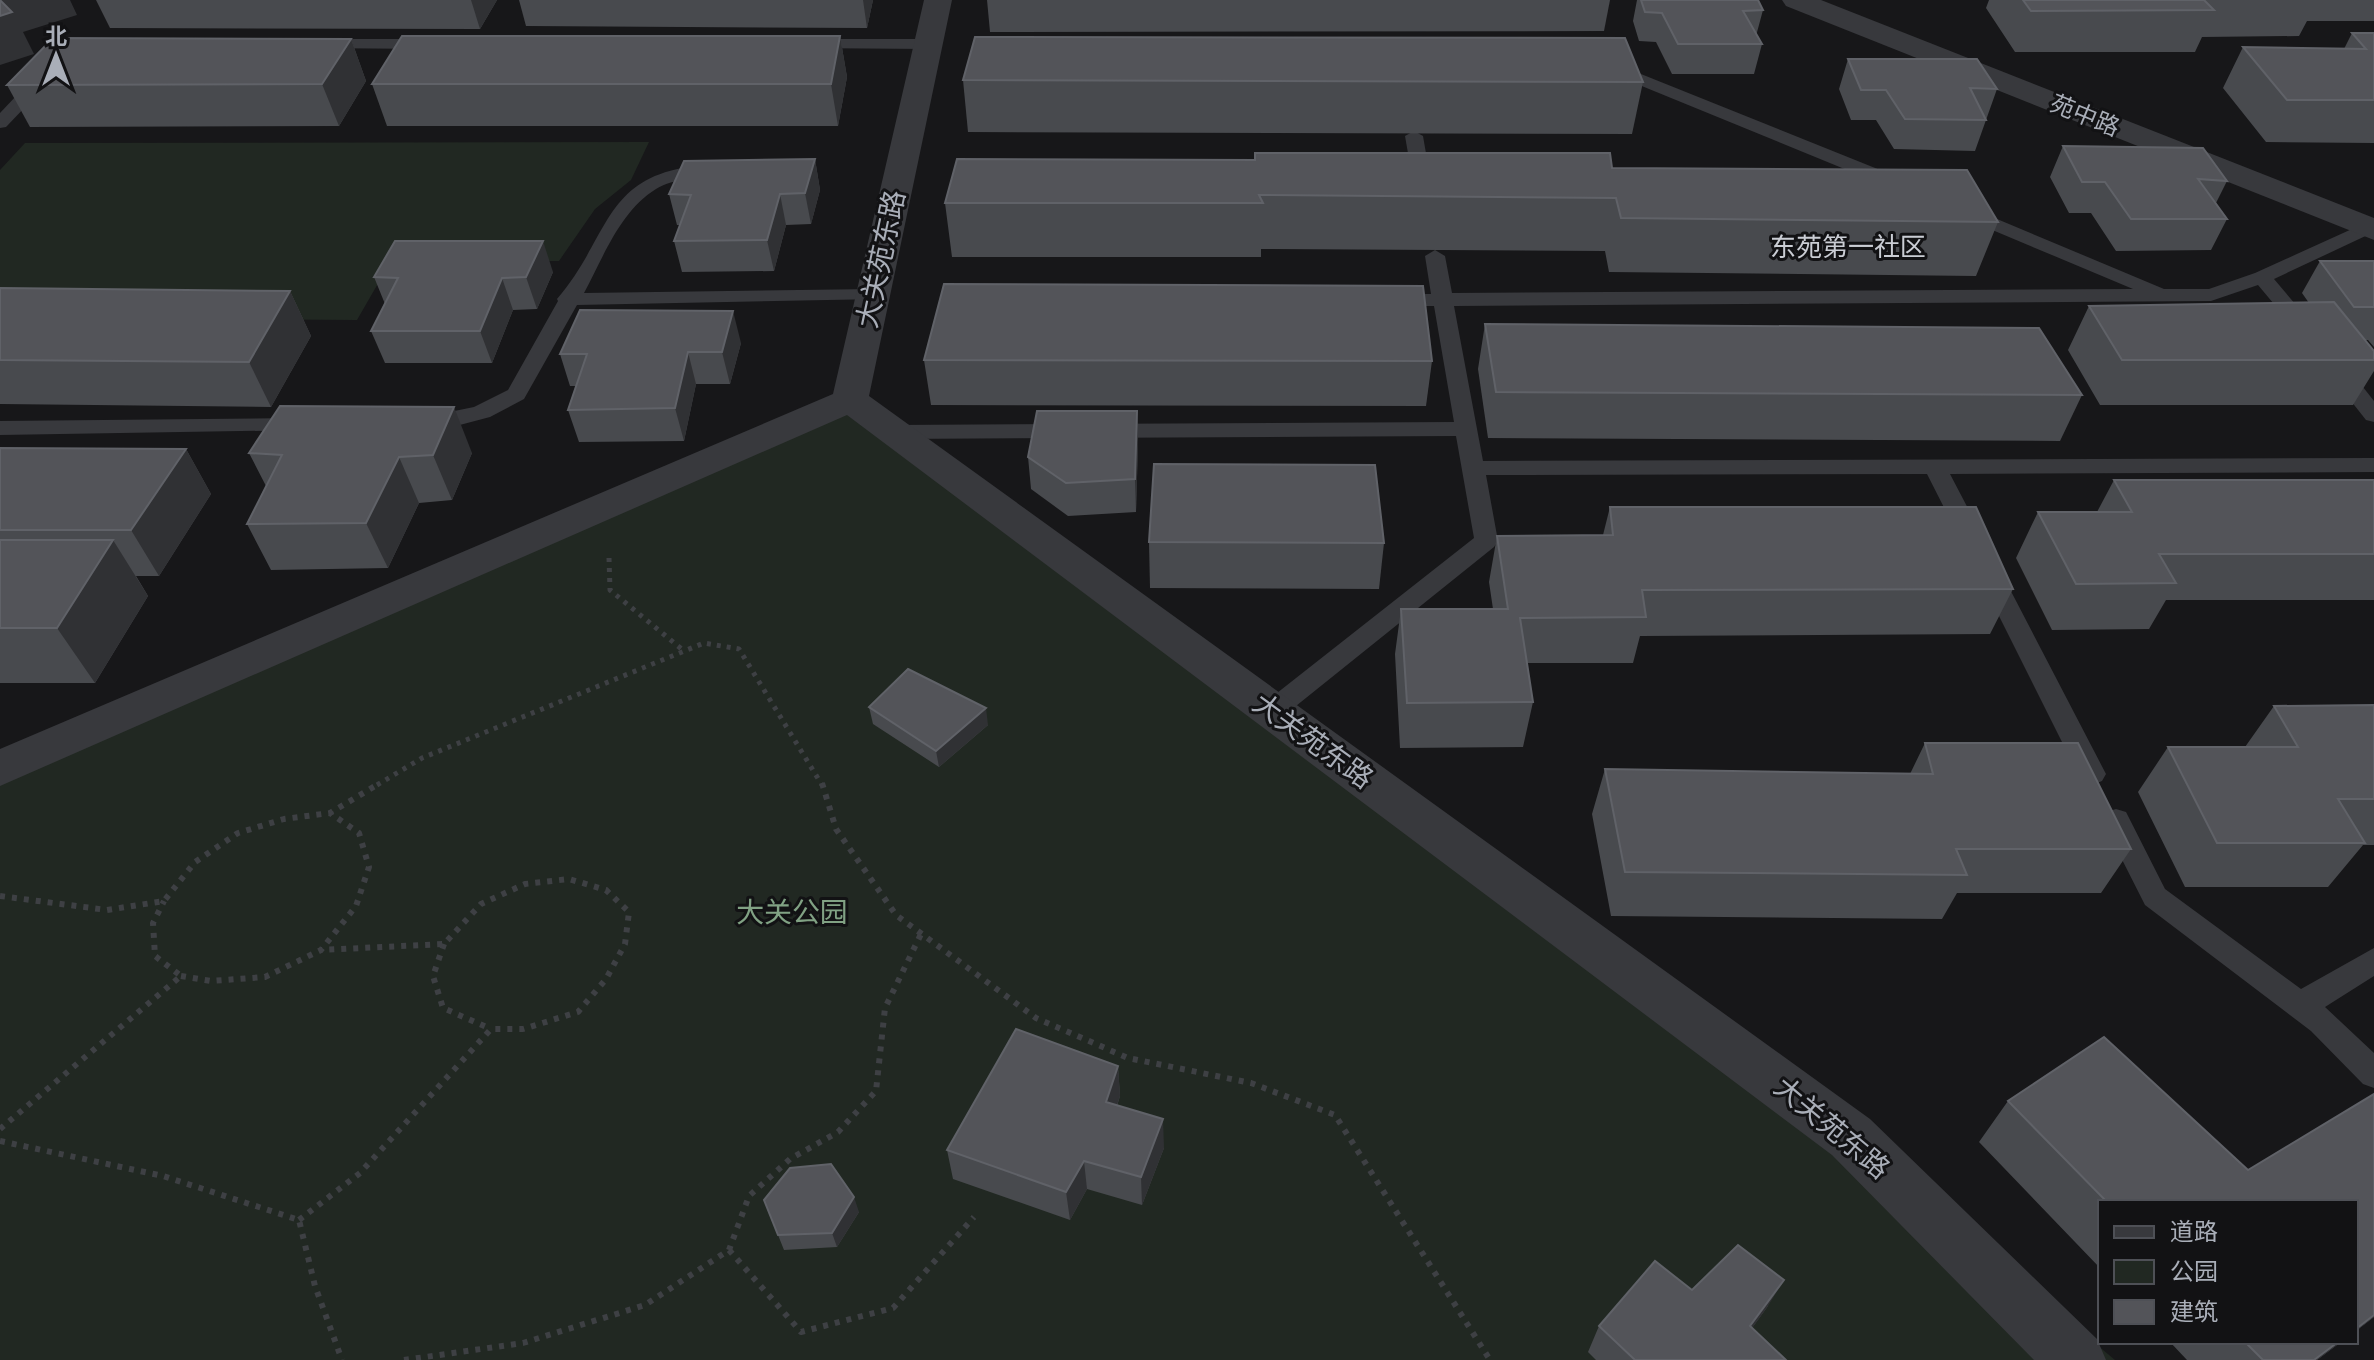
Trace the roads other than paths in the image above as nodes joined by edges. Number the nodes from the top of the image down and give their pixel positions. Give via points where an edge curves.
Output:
1 (938, 0) edge
2 (1796, 0) edge
3 (297, 44) edge
4 (454, 44) edge
5 (786, 44) edge
6 (928, 44) junction
7 (54, 67) edge
8 (1599, 67) edge
9 (0, 123) edge
10 (1414, 136) dead end
11 (733, 171) edge
12 (1832, 176) edge
13 (1879, 176) junction
14 (1908, 188) edge
15 (1426, 201) edge
16 (1951, 206) edge
17 (2372, 227) edge
18 (1435, 256) dead end
19 (2262, 277) junction
20 (873, 295) junction
21 (2166, 295) junction
22 (567, 299) junction
23 (1366, 300) edge
24 (1443, 300) junction
25 (850, 400) junction
26 (2374, 415) edge
27 (406, 424) edge
28 (328, 425) edge
29 (0, 428) edge
30 (1466, 429) junction
31 (894, 432) junction
32 (2374, 465) edge
33 (1473, 468) junction
34 (1936, 468) junction
35 (1272, 711) junction
36 (0, 768) edge
37 (2374, 961) edge
38 (2300, 1006) junction
39 (2374, 1074) edge
40 (2076, 1360) edge

1 - 6 street, 大关苑东路
2 - 17 street, 苑中路
3 - 4 lane
5 - 6 lane
6 - 20 street, 大关苑东路
7 - 9 lane
8 - 13 lane via 1615,67
10 - 15 lane
11 - 22 lane via 686,172 650,184 621,209
12 - 13 lane
13 - 14 lane
16 - 21 lane
17 - 19 lane
18 - 24 lane
19 - 21 lane via 2211,295
19 - 26 lane
20 - 22 lane
20 - 25 street, 大关苑东路
21 - 24 lane
22 - 27 lane via 516,394 467,416 437,424
23 - 24 lane
24 - 30 lane
25 - 31 street, 大关苑东路
25 - 36 street
28 - 29 lane
30 - 31 lane
30 - 33 lane
31 - 35 street, 大关苑东路
32 - 34 lane
33 - 34 lane
33 - 35 lane via 1486,541
34 - 38 lane via 2155,897
35 - 40 street, 大关苑东路 via 1851,1137
37 - 38 lane
38 - 39 lane

